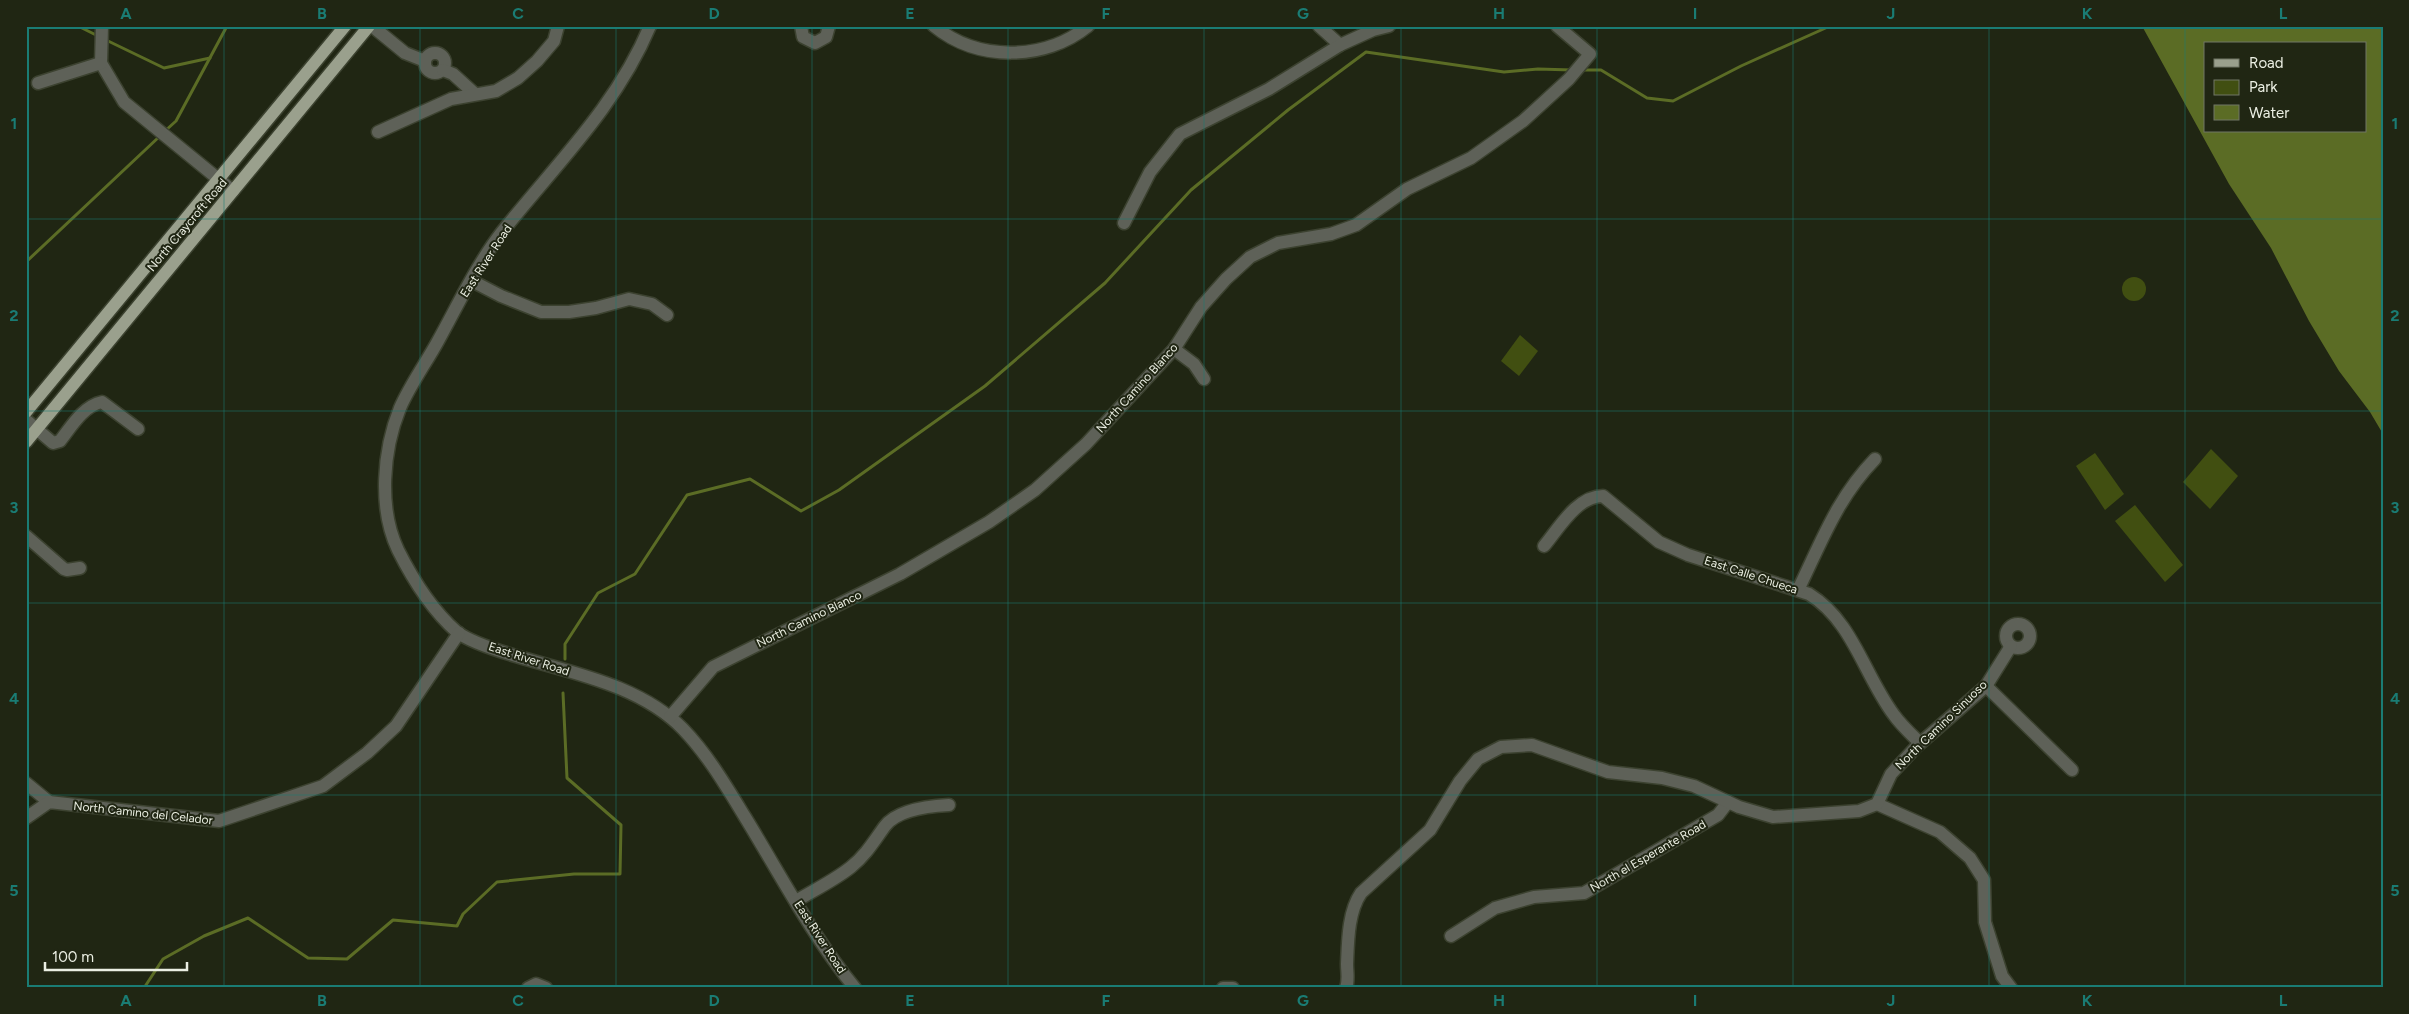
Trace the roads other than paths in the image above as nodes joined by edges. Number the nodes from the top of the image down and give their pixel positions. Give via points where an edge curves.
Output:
1 (102, 26) edge
2 (345, 26) edge
3 (370, 26) edge
4 (558, 26) edge
5 (650, 26) edge
6 (801, 26) edge
7 (829, 26) edge
8 (934, 26) edge
9 (1088, 26) edge
10 (1319, 26) edge
11 (1389, 26) edge
12 (1557, 26) edge
13 (1340, 45) junction
14 (101, 63) junction
15 (38, 83) dead end
16 (475, 94) junction
17 (378, 132) dead end
18 (218, 179) junction
19 (233, 191) junction
20 (1124, 224) dead end
21 (472, 281) junction
22 (667, 315) dead end
23 (1174, 349) junction
24 (1204, 378) dead end
25 (26, 412) edge
26 (31, 424) edge
27 (138, 429) dead end
28 (26, 442) edge
29 (1875, 459) dead end
30 (26, 536) edge
31 (1544, 546) dead end
32 (80, 568) dead end
33 (1798, 590) junction
34 (459, 633) junction
35 (2011, 646) dead end
36 (1986, 686) junction
37 (670, 717) junction
38 (1920, 743) junction
39 (2072, 770) dead end
40 (26, 783) edge
41 (48, 802) junction
42 (1728, 802) junction
43 (1877, 804) junction
44 (949, 805) dead end
45 (26, 818) edge
46 (796, 901) junction
47 (1451, 936) dead end
48 (528, 988) edge
49 (546, 988) edge
50 (855, 988) edge
51 (1222, 988) edge
52 (1233, 988) edge
53 (1346, 988) edge
54 (2011, 988) edge

1 - 14 street
2 - 18 main road, North Craycroft Road
3 - 16 street via 405,53 425,61 429,55 439,54 445,62 443,70 453,74
3 - 19 main road, North Craycroft Road
4 - 16 street via 554,41 518,78 496,91
5 - 21 street, East River Road via 637,57 604,109 499,236
6 - 7 street via 806,41 815,44 826,38
8 - 9 street via 973,47 1016,54 1051,46
10 - 13 street
11 - 13 street
12 - 23 street, North Camino Blanco via 1590,54 1569,80 1523,121 1472,158 1407,189 1356,224 1331,234 1278,243 1250,257 1201,307
13 - 20 street via 1269,89 1180,134 1150,172
14 - 15 street
14 - 18 street via 124,102
16 - 17 street via 451,99
18 - 19 street
18 - 25 main road, North Craycroft Road
19 - 26 main road, North Craycroft Road
21 - 22 street via 541,312 569,312 629,299 652,304
21 - 34 street, East River Road via 400,408 388,455 385,501 395,544 418,586
23 - 24 street via 1194,364
23 - 37 street, North Camino Blanco via 1086,444 1030,493 990,522 900,574 713,666
26 - 27 street via 54,443 60,441 85,411 102,402
26 - 28 main road, North Craycroft Road
29 - 33 street via 1862,472 1828,524
30 - 32 street via 64,569
31 - 33 street, East Calle Chueca via 1580,505 1592,496 1603,496 1659,542 1688,555
33 - 38 street, East Calle Chueca via 1824,603 1842,622 1894,715
34 - 37 street, East River Road via 501,652 606,684 636,696
34 - 41 street, North Camino del Celador via 396,726 323,786 219,821
35 - 36 street, North Camino Sinuoso
36 - 38 street, North Camino Sinuoso
36 - 39 street
37 - 46 street, East River Road via 710,761
38 - 43 street, North Camino Sinuoso via 1891,774
40 - 41 street
41 - 45 street
42 - 43 street via 1773,817 1859,811
42 - 47 street, North el Esperante Road via 1718,815 1584,893 1534,898 1495,908
42 - 53 street via 1694,786 1662,778 1608,772 1532,746 1501,747 1478,759 1460,781 1430,830 1354,903
43 - 54 street via 1940,832 1970,858 1984,880 1985,922 2002,976
44 - 46 street via 903,814 886,824 872,847 851,868
46 - 50 street, East River Road
48 - 49 street via 536,984
51 - 52 street

